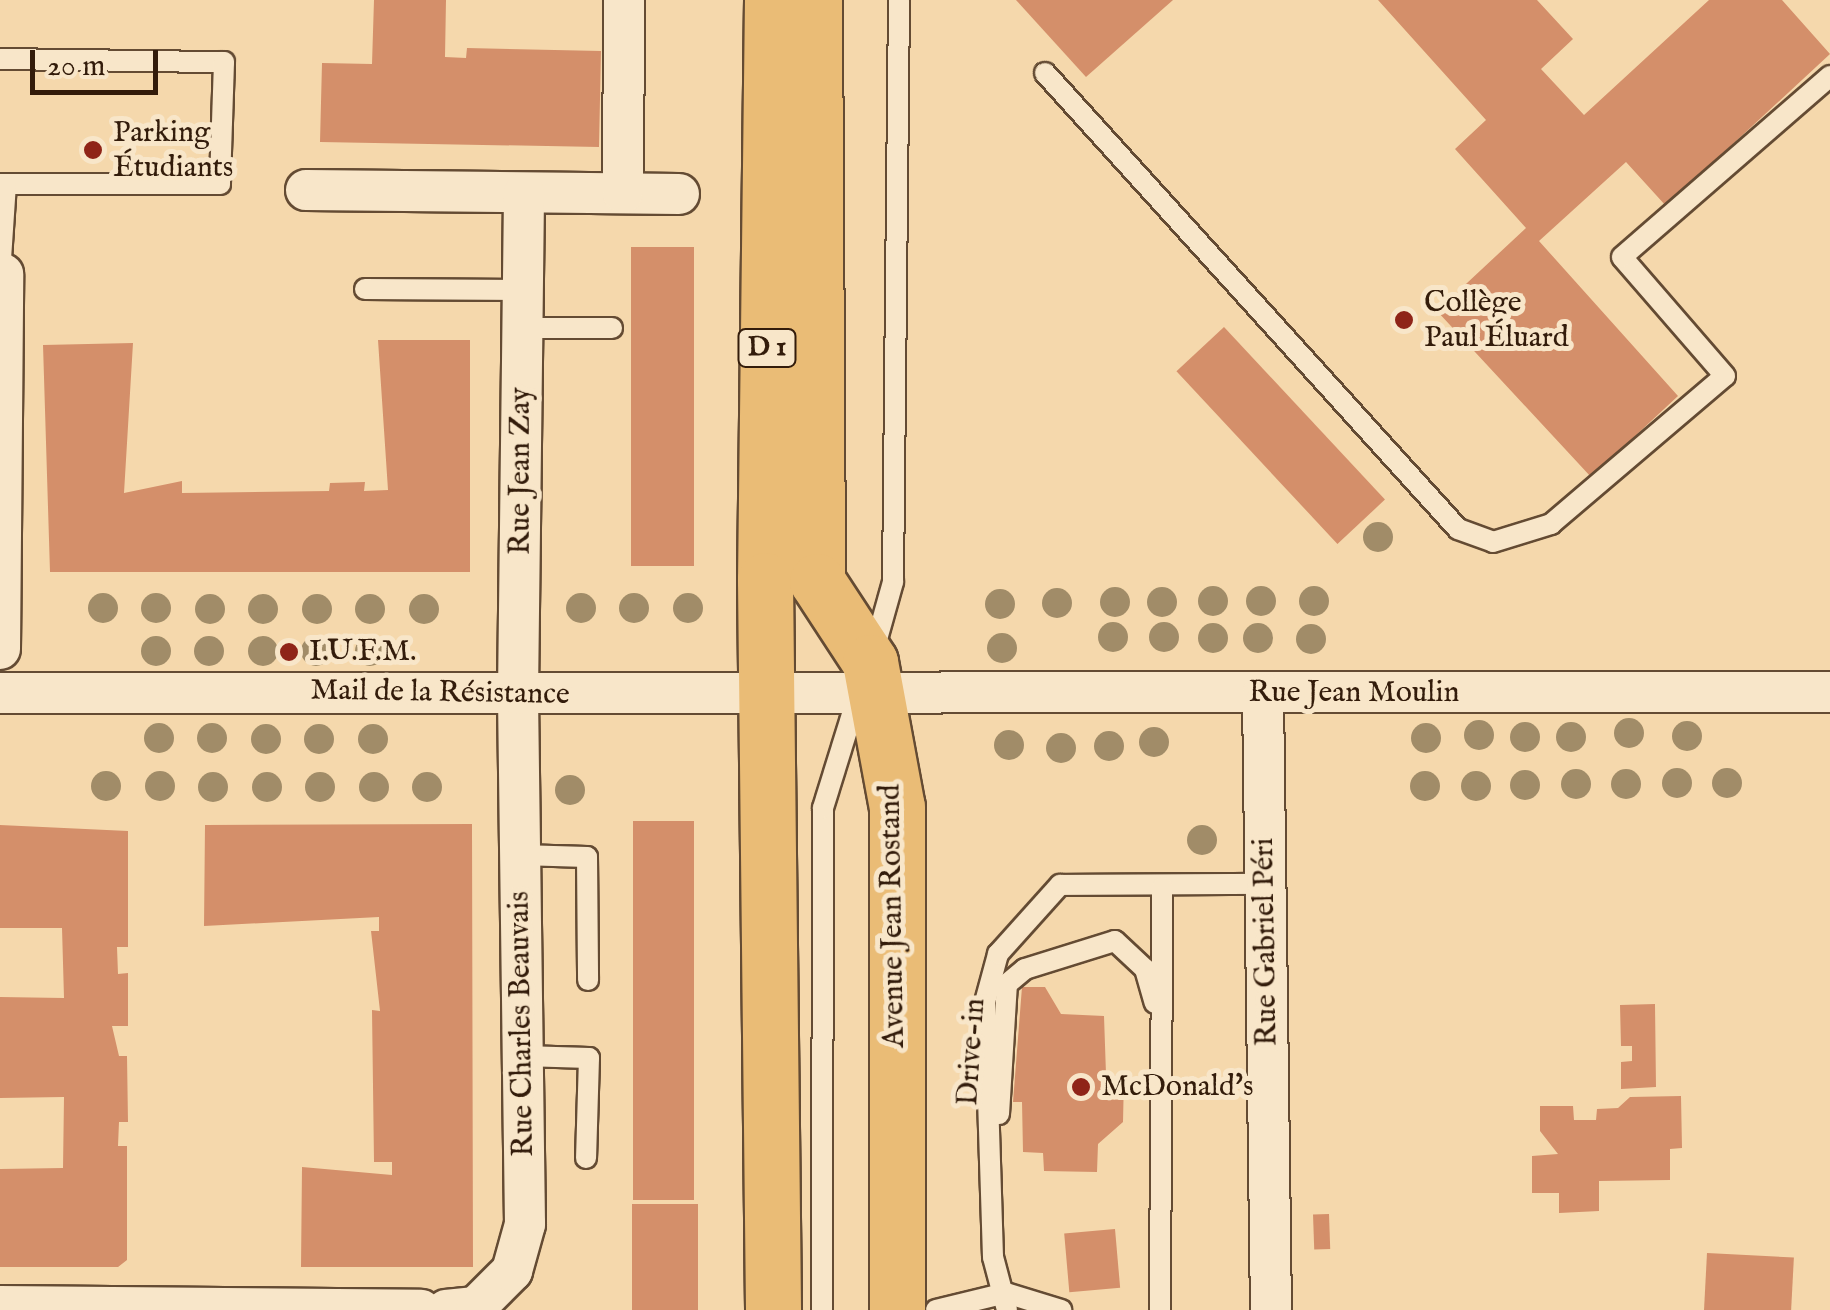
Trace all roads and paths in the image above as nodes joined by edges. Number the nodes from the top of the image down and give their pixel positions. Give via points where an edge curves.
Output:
1 (624, 0) edge
2 (772, 0) edge
3 (814, 0) edge
4 (899, 0) edge
5 (0, 59) edge
6 (1045, 73) dead end
7 (1830, 76) edge
8 (3, 184) edge
9 (306, 190) dead end
10 (524, 193) junction
11 (623, 193) junction
12 (679, 194) dead end
13 (2, 274) edge
14 (366, 289) dead end
15 (523, 309) junction
16 (612, 328) dead end
17 (0, 649) edge
18 (869, 686) junction
19 (1830, 692) edge
20 (0, 693) edge
21 (518, 694) junction
22 (1263, 694) junction
23 (772, 696) junction
24 (520, 855) junction
25 (1266, 884) junction
26 (1162, 887) junction
27 (588, 980) dead end
28 (1162, 1024) junction
29 (522, 1056) junction
30 (586, 1158) dead end
31 (989, 1160) junction
32 (1006, 1301) edge
33 (0, 1306) edge
34 (421, 1310) edge
35 (446, 1310) edge
36 (773, 1310) edge
37 (822, 1310) edge
38 (897, 1310) edge
39 (936, 1310) edge
40 (1061, 1310) edge
41 (1160, 1310) edge
42 (1271, 1310) edge

1 - 11 street
2 - 23 main road, D 1 via 765,580
3 - 18 main road, Avenue Jean Rostand / D 1 via 816,581
4 - 18 lane via 893,582
5 - 8 lane via 224,62 220,184
6 - 7 lane via 1458,529 1493,542 1551,524 1726,376 1622,256
8 - 13 lane
9 - 10 street
10 - 11 street
10 - 15 street, Rue Jean Zay
11 - 12 street
13 - 17 street
14 - 15 lane
15 - 16 lane
15 - 21 street, Rue Jean Zay
18 - 22 street, Rue Jean Moulin
18 - 23 street, Mail de la Résistance
18 - 37 lane via 823,808
18 - 38 main road, Avenue Jean Rostand / D 1 via 897,807
19 - 22 street, Rue Jean Moulin
20 - 21 street, Mail de la Résistance
21 - 23 street, Mail de la Résistance
21 - 24 street, Rue Charles Beauvais
22 - 25 street, Rue Gabriel Péri
23 - 36 main road, D 1
24 - 27 lane via 587,858
24 - 29 street, Rue Charles Beauvais
25 - 26 lane
25 - 42 street, Rue Gabriel Péri
26 - 28 lane
26 - 31 lane via 1060,885 998,954 985,1002
28 - 31 lane, Drive-in via 1145,969 1115,941 1025,968 1007,984
28 - 41 lane
29 - 30 lane via 589,1058
29 - 35 street, Rue Charles Beauvais via 525,1224 512,1272 476,1307
31 - 32 lane via 992,1257
32 - 39 lane
32 - 40 lane
33 - 34 street

